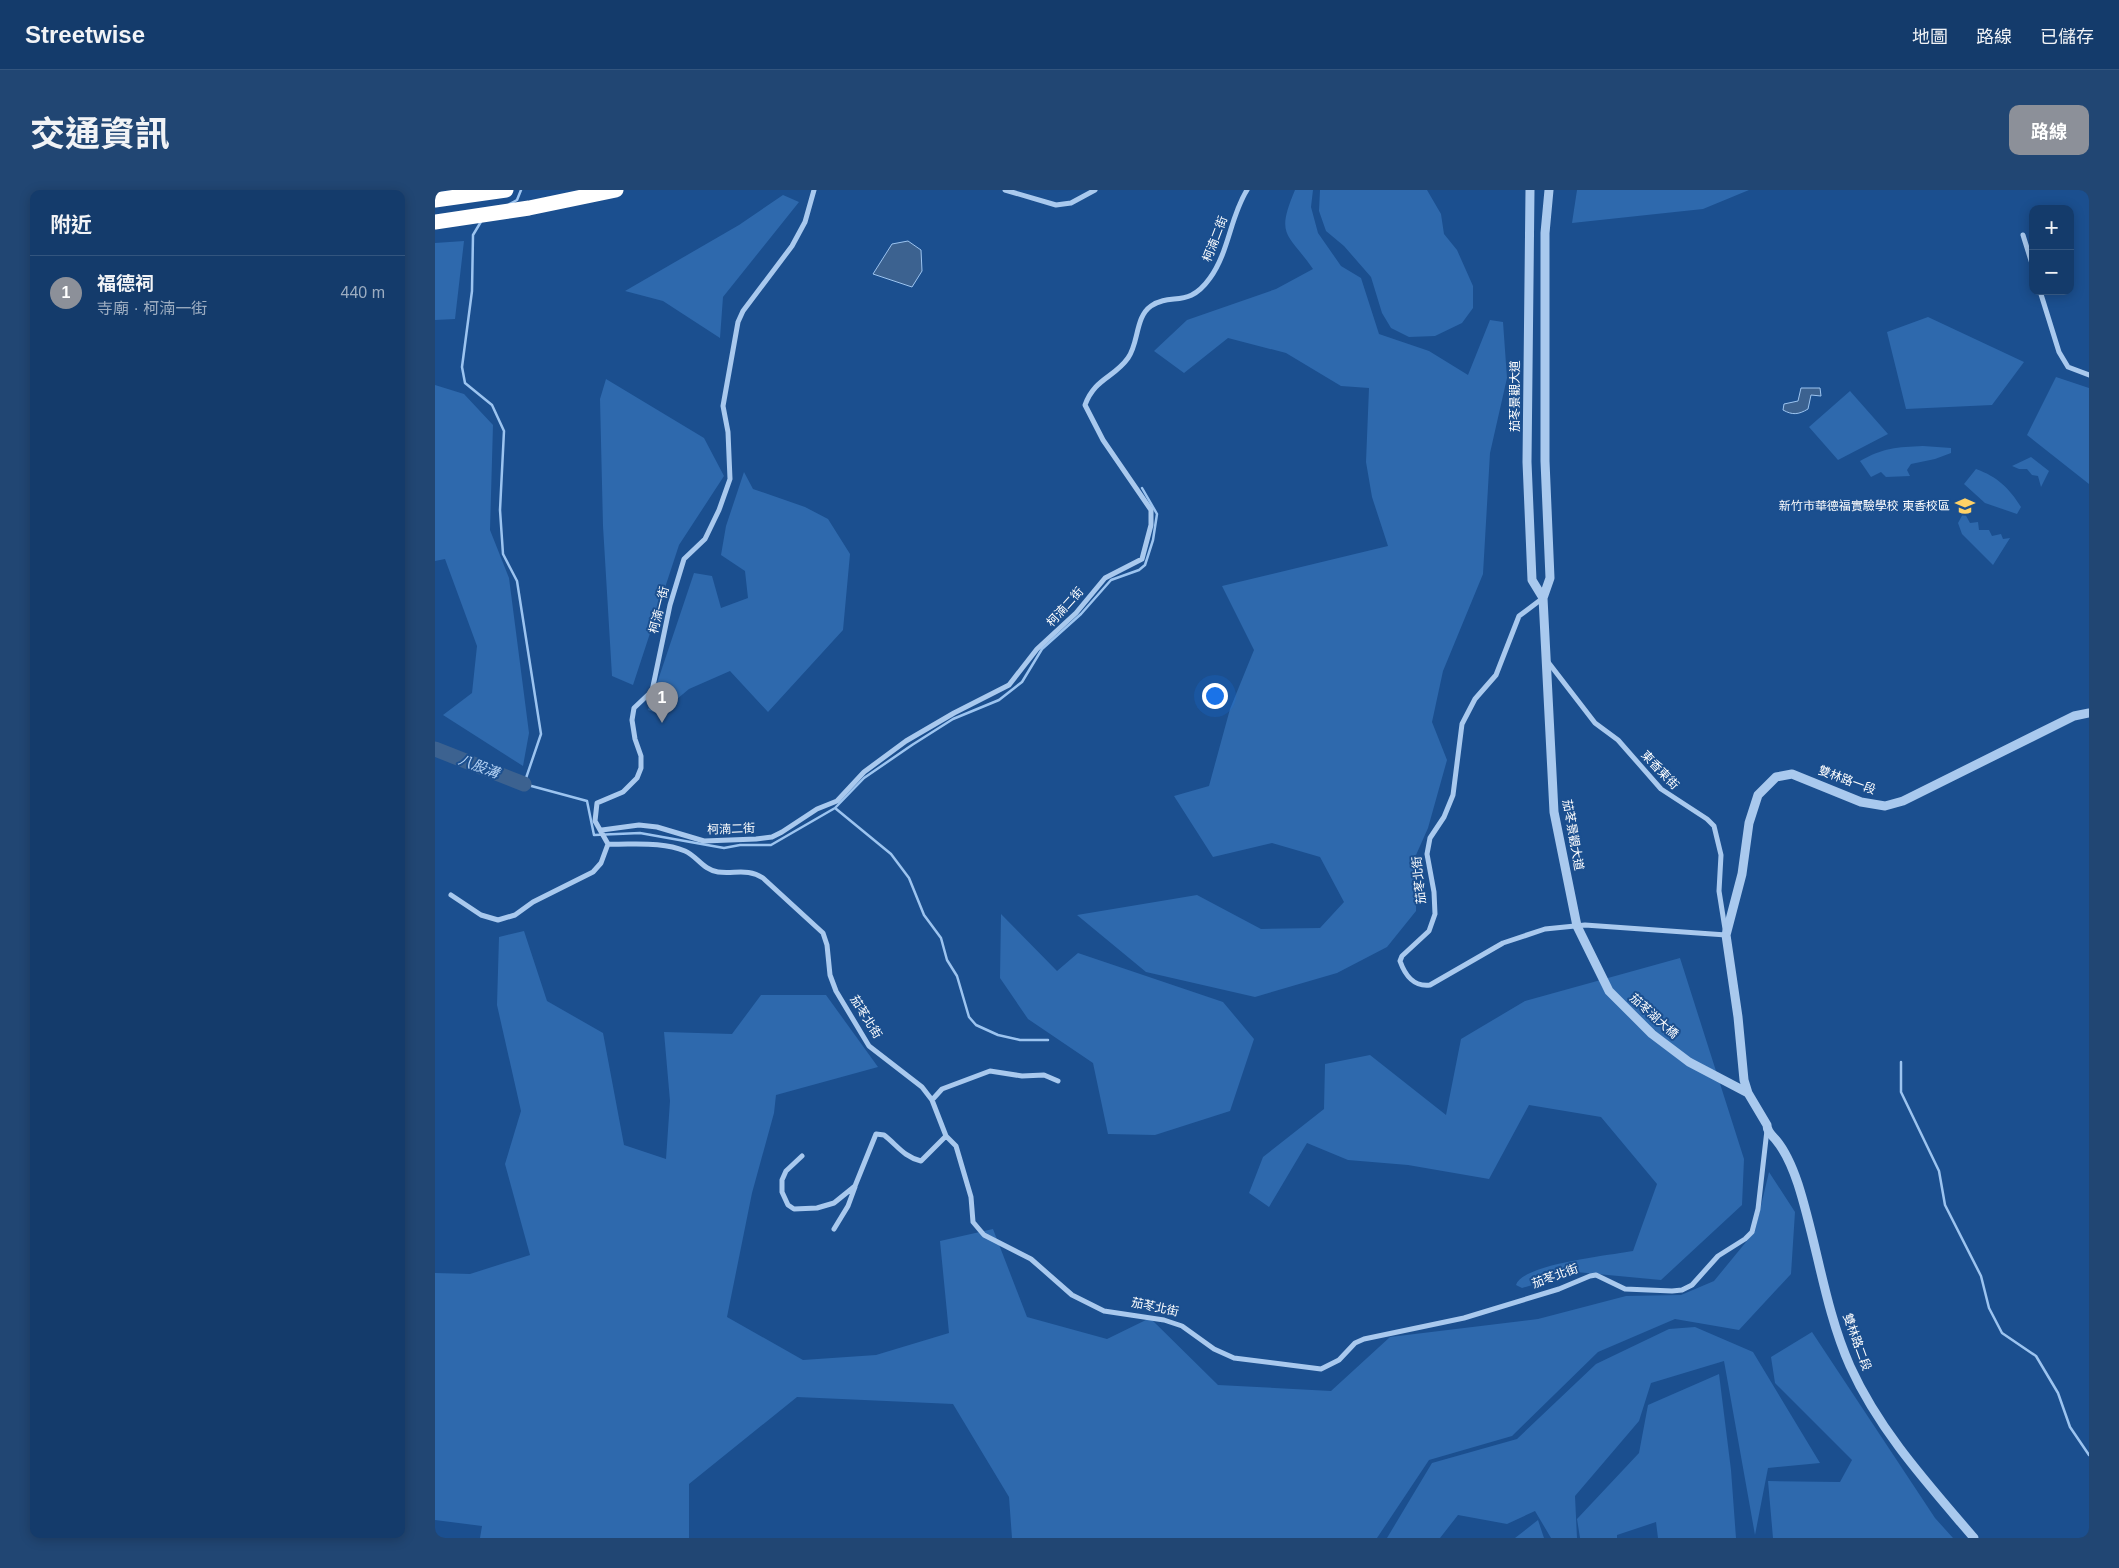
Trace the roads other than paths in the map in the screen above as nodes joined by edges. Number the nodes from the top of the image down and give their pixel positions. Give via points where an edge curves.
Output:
1 (506, 190) edge
2 (616, 190) edge
3 (813, 190) edge
4 (1005, 190) edge
5 (1095, 190) edge
6 (1247, 190) edge
7 (1530, 190) edge
8 (1549, 190) edge
9 (435, 200) edge
10 (435, 222) edge
11 (2023, 235) dead end
12 (2029, 254) edge
13 (2041, 295) edge
14 (2089, 375) edge
15 (1543, 598) junction
16 (1546, 659) junction
17 (2089, 713) edge
18 (602, 830) junction
19 (607, 844) junction
20 (451, 895) dead end
21 (1577, 926) junction
22 (1726, 935) junction
23 (1058, 1081) dead end
24 (1748, 1093) junction
25 (932, 1100) junction
26 (1767, 1130) junction
27 (946, 1136) junction
28 (802, 1156) dead end
29 (855, 1186) junction
30 (834, 1229) dead end
31 (1974, 1538) edge

1 - 9 highway
2 - 10 highway via 529,208
3 - 18 street, 柯湳一街 via 805,222 792,246 738,322 723,406 730,479 705,539 685,559 670,605 652,691 634,708 632,720 641,768 637,778 623,792 597,803 595,821
4 - 5 street via 1056,205 1071,203
6 - 18 street, 柯湳二街 via 1211,278 1191,296 1149,307 1141,319 1128,358 1116,371 1102,379 1085,404 1103,440 1151,510 1151,525 1142,559 1105,578 1076,613 1037,649 1009,685 906,741 864,772 837,801 817,809 782,832 756,839 704,841 639,825
7 - 15 street, 茄苳景觀大道 via 1527,462 1532,580
8 - 15 street, 茄苳景觀大道 via 1545,233 1545,460 1550,578
11 - 12 street
13 - 14 street via 2059,352 2068,367
15 - 16 street, 茄苳景觀大道
15 - 21 street, 茄苳北街 via 1519,616 1495,675 1475,699 1462,724 1453,795 1430,838 1427,854 1435,914 1429,931 1400,961 1405,974 1414,983 1430,985 1503,943 1545,929
16 - 21 street, 茄苳景觀大道 via 1554,812
16 - 22 street, 東香東街 via 1595,723 1618,740 1661,789 1714,826 1721,854 1719,891
17 - 22 street, 雙林路一段 via 2074,716 1903,801 1885,806 1861,802 1792,774 1777,777 1757,795
18 - 19 street, 柯湳一街
19 - 20 street via 601,863 593,872 507,918 499,920 481,915
19 - 25 street, 茄苳北街 via 666,846 687,852 699,864 717,872 755,872 763,878 823,933 836,992 869,1046 922,1087
21 - 22 street, 茄苳北街
21 - 24 street, 茄苳湖大橋 via 1609,991 1652,1034 1689,1062
22 - 24 street
23 - 25 street via 1044,1076 990,1072 942,1089
24 - 26 street
25 - 27 street, 茄苳北街
26 - 27 street, 茄苳北街 via 1752,1232 1718,1256 1692,1285 1672,1291 1625,1288 1596,1275 1590,1276 1559,1289 1464,1318 1364,1339 1355,1343 1339,1360 1321,1369 1234,1358 1214,1349 1182,1326 1104,1310 1072,1295 1031,1259 985,1235 973,1222 956,1146
26 - 31 street, 雙林路二段 via 1783,1148 1798,1183 1839,1334 1853,1372 1877,1418 1909,1463
27 - 29 street via 921,1161 896,1148 884,1135 876,1134
28 - 29 street via 786,1171 782,1180 782,1192 788,1205 817,1208 834,1203
29 - 30 street

